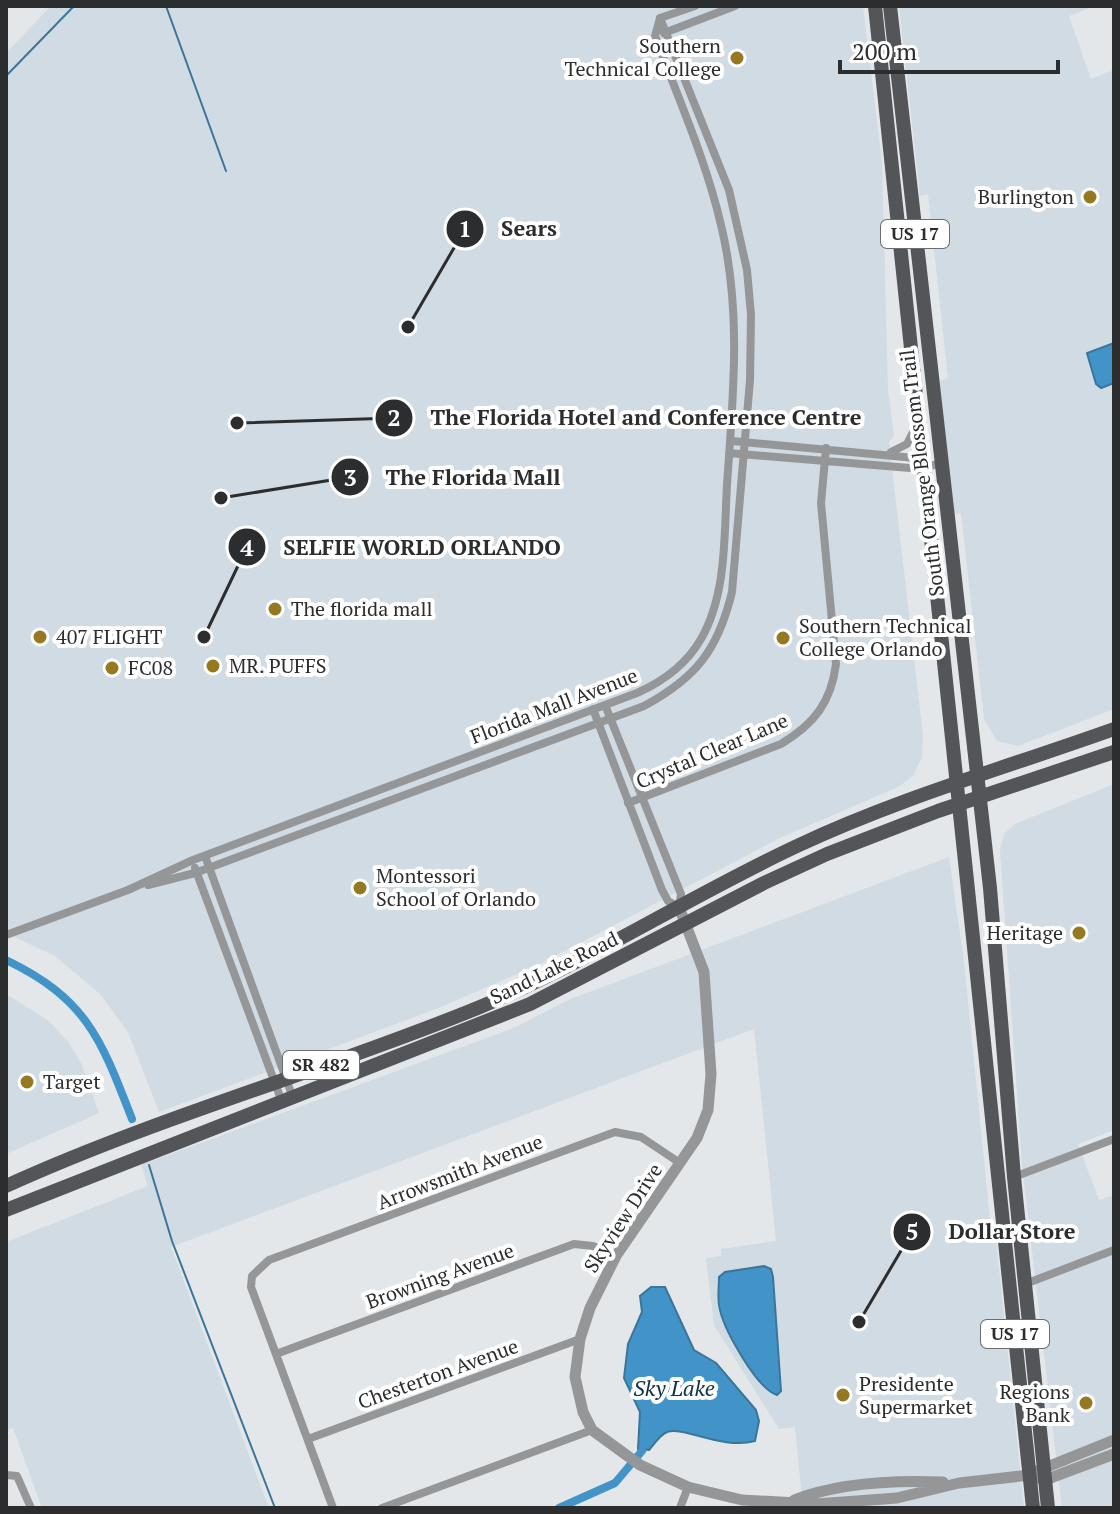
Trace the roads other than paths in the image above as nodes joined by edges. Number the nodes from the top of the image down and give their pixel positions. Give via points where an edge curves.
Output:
1 (695, 6) edge
2 (735, 6) edge
3 (875, 6) edge
4 (890, 6) edge
5 (660, 18) junction
6 (668, 31) junction
7 (655, 36) junction
8 (917, 421) junction
9 (732, 441) junction
10 (746, 442) junction
11 (826, 448) junction
12 (729, 453) junction
13 (886, 453) junction
14 (744, 455) junction
15 (823, 462) junction
16 (940, 463) junction
17 (922, 464) junction
18 (605, 705) junction
19 (593, 709) junction
20 (611, 719) junction
21 (597, 724) junction
22 (1114, 729) edge
23 (1114, 752) edge
24 (977, 775) junction
25 (956, 782) junction
26 (979, 797) junction
27 (642, 798) junction
28 (628, 803) junction
29 (958, 804) junction
30 (294, 822) junction
31 (298, 834) junction
32 (205, 856) junction
33 (193, 860) junction
34 (208, 868) junction
35 (195, 873) junction
36 (128, 890) junction
37 (679, 907) junction
38 (685, 924) junction
39 (6, 935) edge
40 (525, 987) junction
41 (530, 1004) junction
42 (281, 1079) junction
43 (288, 1100) junction
44 (1114, 1139) edge
45 (98, 1148) junction
46 (680, 1163) junction
47 (1006, 1178) junction
48 (6, 1186) edge
49 (6, 1195) edge
50 (6, 1210) edge
51 (1114, 1250) edge
52 (616, 1256) junction
53 (1025, 1284) junction
54 (580, 1339) junction
55 (276, 1354) junction
56 (592, 1430) junction
57 (308, 1439) junction
58 (1114, 1440) edge
59 (1114, 1454) edge
60 (1045, 1473) junction
61 (6, 1475) edge
62 (1030, 1475) junction
63 (959, 1483) junction
64 (688, 1487) junction
65 (793, 1500) junction
66 (742, 1504) edge
67 (31, 1508) edge
68 (333, 1508) edge
69 (382, 1508) edge
70 (680, 1508) edge
71 (1033, 1508) edge
72 (1048, 1508) edge

1 - 5 street
2 - 6 street
3 - 8 main road, South Orange Blossom Trail / US 17
4 - 16 main road, South Orange Blossom Trail / US 17
5 - 6 street, Florida Mall Avenue
5 - 7 street
6 - 7 street
6 - 10 street, Florida Mall Avenue via 739,232 751,315
7 - 9 street, Florida Mall Avenue via 713,193 728,259 736,323
8 - 13 street via 907,444
8 - 17 main road, South Orange Blossom Trail / US 17
9 - 10 street
9 - 12 street, Florida Mall Avenue
10 - 11 street
10 - 14 street, Florida Mall Avenue
11 - 13 street
11 - 15 street, Crystal Clear Lane
12 - 14 street
12 - 18 street, Florida Mall Avenue via 719,588 701,638 668,677
13 - 17 street
14 - 15 street
14 - 20 street, Florida Mall Avenue via 733,587 724,624 702,661 676,689
15 - 17 street
15 - 27 street, Crystal Clear Lane via 821,503 836,664 824,707 802,732 781,744
16 - 17 street
16 - 24 main road, South Orange Blossom Trail / US 17
17 - 25 main road, South Orange Blossom Trail / US 17
18 - 19 street, Florida Mall Avenue
18 - 20 street
19 - 21 street
19 - 30 street, Florida Mall Avenue
20 - 21 street, Florida Mall Avenue
20 - 27 street
21 - 28 street
21 - 31 street, Florida Mall Avenue
22 - 24 main road, Sand Lake Road / SR 482
23 - 26 main road, Sand Lake Road / SR 482
24 - 25 main road, Sand Lake Road / SR 482
24 - 26 main road, South Orange Blossom Trail / US 17
25 - 29 main road, South Orange Blossom Trail / US 17
25 - 37 main road, Sand Lake Road / SR 482 via 798,845
26 - 29 main road, Sand Lake Road / SR 482
26 - 47 main road, South Orange Blossom Trail / US 17
27 - 28 street, Crystal Clear Lane
27 - 37 street via 681,894
28 - 37 street via 668,901
29 - 38 main road, Sand Lake Road / SR 482 via 798,867
29 - 47 main road, South Orange Blossom Trail / US 17 via 997,1161
30 - 31 street
30 - 32 street, Florida Mall Avenue
31 - 34 street, Florida Mall Avenue
32 - 33 street, Florida Mall Avenue
32 - 34 street
33 - 35 street
33 - 36 street, Florida Mall Avenue
34 - 35 street, Florida Mall Avenue
34 - 42 street
35 - 36 street, Florida Mall Avenue
35 - 42 street
36 - 39 street, Florida Mall Avenue
37 - 38 street, Skyview Drive
37 - 40 main road, Sand Lake Road / SR 482
38 - 41 main road, Sand Lake Road / SR 482
38 - 46 street, Skyview Drive via 704,972 711,1074 708,1110
40 - 41 main road
40 - 42 main road, Sand Lake Road / SR 482
41 - 43 main road, Sand Lake Road / SR 482
42 - 43 street
42 - 43 street
42 - 45 main road, Sand Lake Road / SR 482
43 - 50 main road, Sand Lake Road / SR 482
44 - 47 street
45 - 48 main road, Sand Lake Road / SR 482
45 - 49 main road via 82,1162
46 - 52 street, Skyview Drive
46 - 55 street, Arrowsmith Avenue via 641,1137 615,1132 269,1260 252,1276 251,1287
47 - 53 main road, US 17 via 1016,1198
47 - 62 main road, South Orange Blossom Trail / US 17
51 - 53 street
52 - 54 street, Skyview Drive
52 - 55 street, Browning Avenue via 574,1244
53 - 60 main road, US 17
54 - 56 street, Skyview Drive via 575,1377
54 - 57 street, Chesterton Avenue
55 - 57 street
56 - 64 street via 640,1465
56 - 69 street
57 - 68 street
58 - 60 street
59 - 60 street
60 - 62 street
60 - 72 main road, US 17
61 - 67 street via 22,1482
62 - 63 street
62 - 71 main road, South Orange Blossom Trail / US 17
63 - 65 street via 852,1486
63 - 65 street via 852,1504
64 - 66 street
64 - 70 street
65 - 66 street

